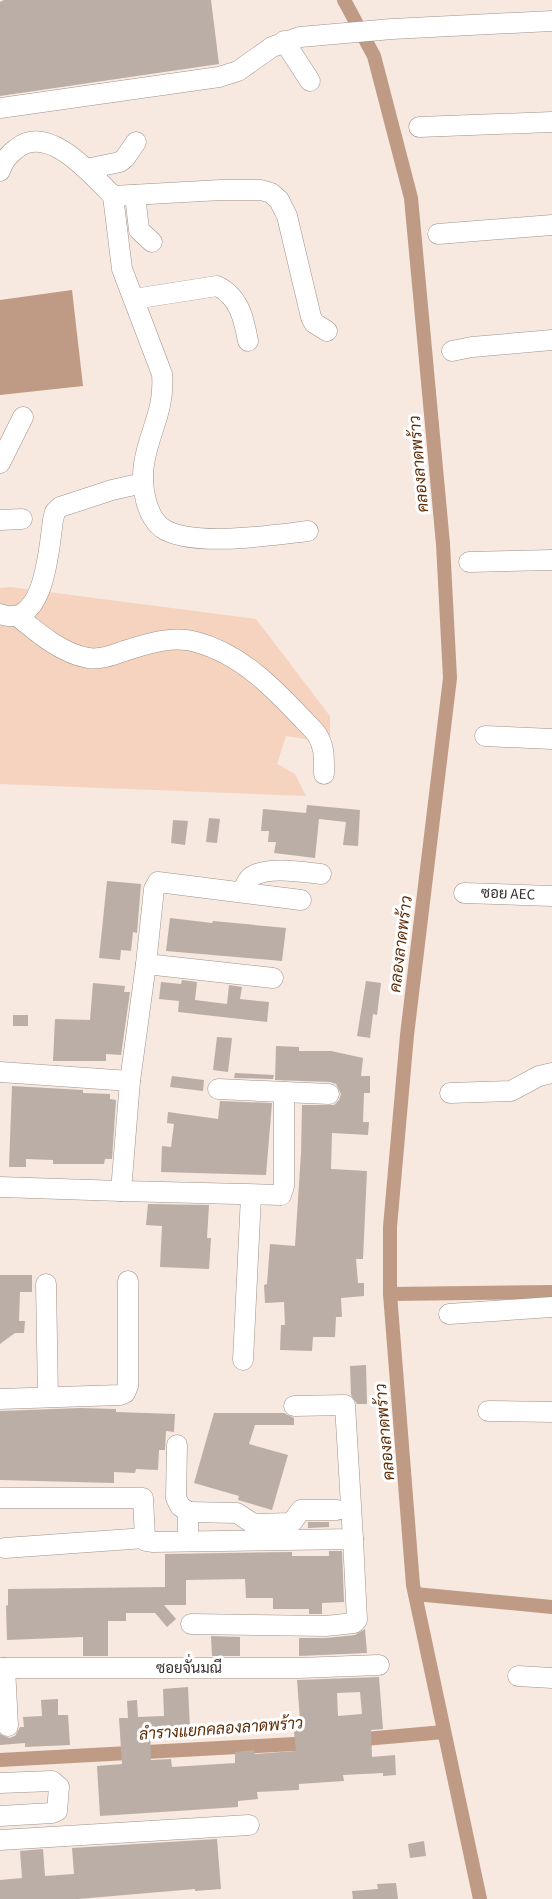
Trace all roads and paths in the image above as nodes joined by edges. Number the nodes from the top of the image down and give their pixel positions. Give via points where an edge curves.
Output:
1 (552, 21) edge
2 (284, 41) junction
3 (310, 81) dead end
4 (0, 108) edge
5 (552, 122) edge
6 (419, 127) dead end
7 (136, 142) dead end
8 (86, 169) junction
9 (0, 171) edge
10 (135, 195) junction
11 (113, 196) junction
12 (552, 225) edge
13 (438, 234) dead end
14 (152, 242) dead end
15 (134, 300) junction
16 (327, 331) dead end
17 (552, 340) edge
18 (248, 341) dead end
19 (452, 351) dead end
20 (23, 417) dead end
21 (0, 463) edge
22 (143, 483) junction
23 (22, 519) dead end
24 (0, 520) edge
25 (308, 531) dead end
26 (552, 560) edge
27 (469, 562) dead end
28 (9, 615) edge
29 (485, 736) dead end
30 (552, 738) edge
31 (324, 774) dead end
32 (321, 874) dead end
33 (242, 892) junction
34 (464, 893) dead end
35 (552, 896) edge
36 (301, 900) dead end
37 (146, 964) junction
38 (273, 978) dead end
39 (0, 1072) edge
40 (552, 1073) edge
41 (130, 1081) junction
42 (218, 1089) dead end
43 (284, 1092) junction
44 (450, 1093) dead end
45 (329, 1094) dead end
46 (0, 1187) edge
47 (121, 1191) junction
48 (250, 1196) junction
49 (128, 1281) dead end
50 (46, 1284) dead end
51 (552, 1307) edge
52 (449, 1314) dead end
53 (243, 1360) dead end
54 (48, 1397) junction
55 (0, 1400) edge
56 (294, 1406) dead end
57 (488, 1411) dead end
58 (552, 1412) edge
59 (177, 1445) dead end
60 (0, 1498) edge
61 (143, 1498) junction
62 (182, 1505) junction
63 (337, 1510) dead end
64 (145, 1538) junction
65 (353, 1539) junction
66 (188, 1540) junction
67 (6, 1548) dead end
68 (191, 1624) dead end
69 (379, 1665) dead end
70 (3, 1668) edge
71 (518, 1676) dead end
72 (552, 1678) edge
73 (8, 1726) dead end
74 (0, 1783) edge
75 (0, 1816) edge
76 (249, 1825) dead end
77 (0, 1840) edge

1 - 2 street via 392,29
2 - 3 street
2 - 4 street via 238,71 219,77
5 - 6 street
7 - 8 street via 120,162
8 - 9 street via 61,149 46,141 34,141 20,145 7,156
8 - 11 street
10 - 11 street
10 - 14 street via 139,230
10 - 16 street via 221,190 272,193 287,216 311,317
11 - 15 street via 122,269
12 - 13 street
15 - 18 street via 217,286 239,308
15 - 22 street via 162,374 163,391 144,463
17 - 19 street
20 - 21 street
22 - 25 street via 153,518 172,533 220,539
22 - 28 street via 60,507 55,512 41,587 24,612
23 - 24 street
26 - 27 street
28 - 31 street via 75,655 91,658 177,640 195,641 215,649 253,670 316,733 322,741
29 - 30 street
32 - 33 street via 261,872 249,879
33 - 36 street
33 - 37 street via 158,882
34 - 35 street, ซอย AEC
37 - 38 street
37 - 41 street
39 - 41 street
40 - 44 street via 510,1091
41 - 47 street
42 - 43 street
43 - 45 street
43 - 48 street via 284,1190 276,1196
46 - 47 street
47 - 48 street
48 - 53 street
49 - 54 street via 127,1390 120,1395
50 - 54 street
51 - 52 street
54 - 55 street
56 - 65 street via 345,1405
57 - 58 street
59 - 62 street
60 - 61 street
61 - 62 street
61 - 64 street
62 - 63 street via 237,1513 259,1524 288,1523 302,1510
62 - 66 street
64 - 66 street via 152,1542
64 - 67 street
65 - 66 street
65 - 68 street via 357,1620 354,1623
69 - 70 street, ซอยจั่นมณี
70 - 73 street
71 - 72 street
74 - 75 street
74 - 75 street via 52,1780 60,1786 60,1802 52,1813
76 - 77 street

